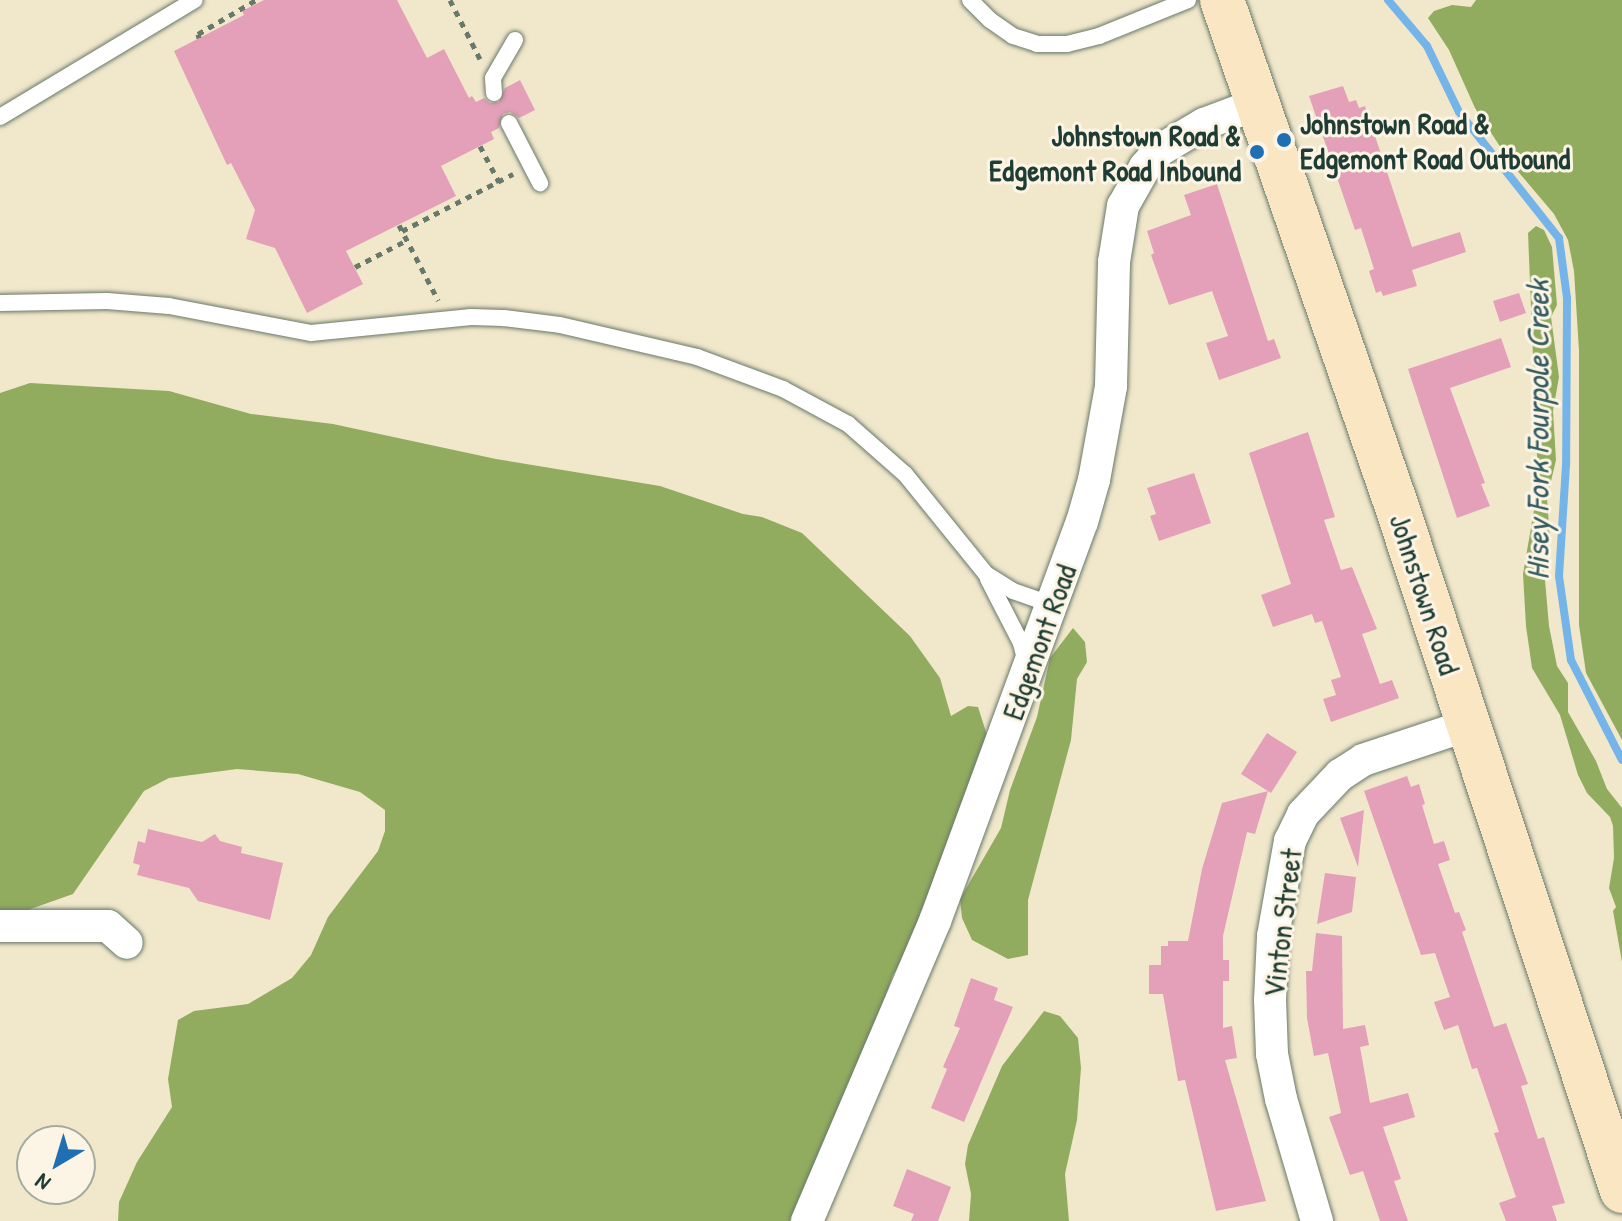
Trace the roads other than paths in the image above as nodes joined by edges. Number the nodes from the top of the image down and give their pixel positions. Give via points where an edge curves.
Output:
1 (195, 0) edge
2 (970, 0) edge
3 (1188, 0) edge
4 (1222, 0) edge
5 (515, 40) dead end
6 (494, 93) dead end
7 (1257, 104) junction
8 (0, 117) edge
9 (509, 123) dead end
10 (540, 183) dead end
11 (0, 303) edge
12 (986, 574) junction
13 (1053, 605) junction
14 (1028, 673) junction
15 (1468, 725) junction
16 (0, 926) edge
17 (127, 943) dead end
18 (1622, 1191) edge
19 (807, 1221) edge
20 (1317, 1221) edge

1 - 8 lane
2 - 3 lane via 1013,36 1037,44 1099,36
4 - 7 street, Johnstown Road
5 - 6 lane via 493,78
7 - 13 street, Edgemont Road via 1204,124 1160,150 1123,206 1116,235 1115,334 1104,433 1082,522
7 - 15 street, Johnstown Road
9 - 10 lane
11 - 12 lane via 169,306 311,333 504,318 560,325 697,357 783,389 867,438 905,474
12 - 13 lane via 1013,591
12 - 14 lane via 1021,643
13 - 14 street, Edgemont Road
14 - 19 street, Edgemont Road via 935,921
15 - 18 street, Johnstown Road
15 - 20 street, Vinton Street via 1363,760 1340,775 1303,814 1290,841 1273,936 1272,1054
16 - 17 street via 108,926

